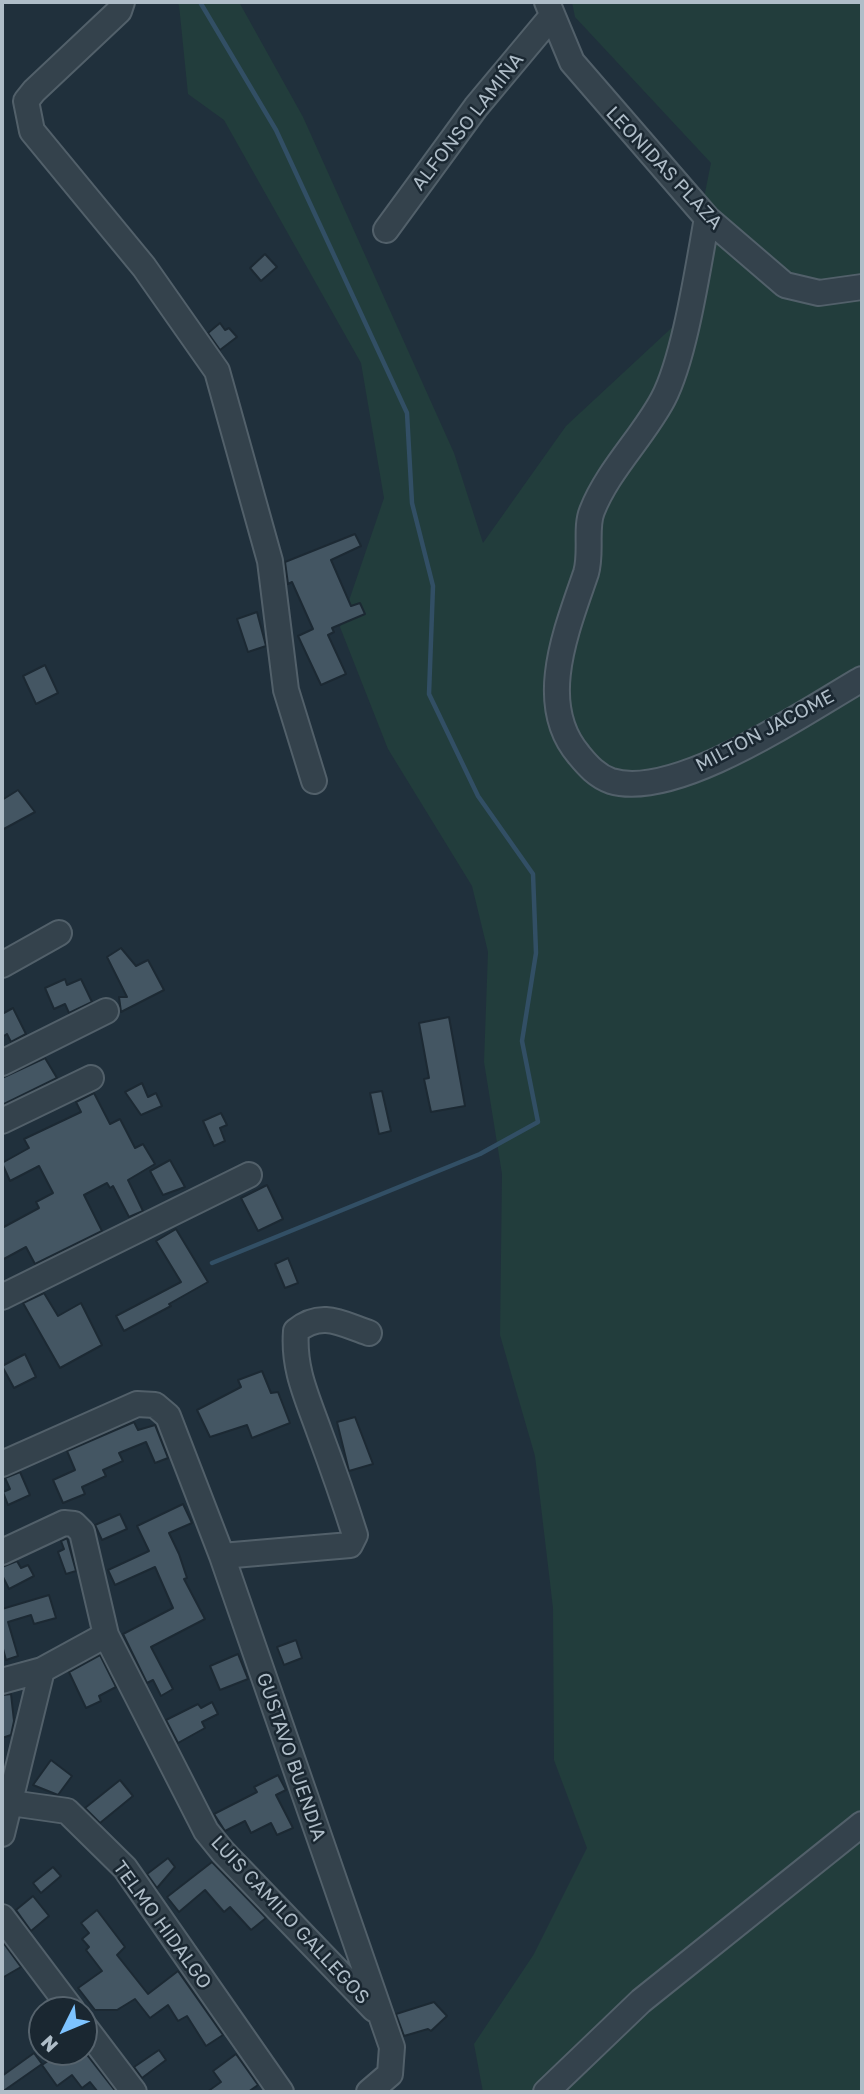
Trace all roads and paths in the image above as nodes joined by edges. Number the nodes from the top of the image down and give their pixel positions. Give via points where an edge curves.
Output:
1 (122, 2) edge
2 (550, 9) edge
3 (707, 218) junction
4 (386, 230) dead end
5 (862, 287) edge
6 (862, 679) edge
7 (314, 781) dead end
8 (58, 933) dead end
9 (2, 965) edge
10 (106, 1011) dead end
11 (2, 1063) edge
12 (91, 1078) dead end
13 (2, 1121) edge
14 (249, 1175) dead end
15 (2, 1297) edge
16 (369, 1333) dead end
17 (2, 1464) edge
18 (2, 1552) edge
19 (222, 1556) junction
20 (106, 1635) junction
21 (42, 1670) junction
22 (2, 1681) edge
23 (11, 1803) junction
24 (862, 1824) edge
25 (2, 1834) edge
26 (2, 1917) edge
27 (61, 1996) edge
28 (380, 2016) junction
29 (98, 2044) edge
30 (134, 2092) edge
31 (281, 2092) edge
32 (369, 2092) edge
33 (547, 2092) edge

1 - 7 street via 119,11 26,101 28,121 144,267 217,371 270,561 286,690
2 - 3 street, LEONIDAS PLAZA via 572,62
2 - 4 street, ALFONSO LAMIÑA
3 - 5 street, LEONIDAS PLAZA via 785,285 819,293
3 - 6 street, MILTON JACOME via 679,354 663,398 591,513 591,558 568,627 557,681 559,722 592,771 633,784 698,769
8 - 9 street
10 - 11 street
12 - 13 street
14 - 15 street
16 - 19 street via 321,1318 296,1331 300,1384 355,1535 350,1545
17 - 19 street, GUSTAVO BUENDIA via 137,1404 155,1405 168,1416
18 - 20 street, LUIS CAMILO GALLEGOS via 64,1523 74,1524 82,1532
19 - 28 street, GUSTAVO BUENDIA
20 - 21 street
20 - 28 street, LUIS CAMILO GALLEGOS via 206,1831
21 - 22 street
21 - 23 street
23 - 25 street
23 - 31 street, TELMO HIDALGO via 67,1811 125,1868
24 - 33 street via 641,2001
26 - 27 street
28 - 32 street, GUSTAVO BUENDIA via 392,2047 392,2063 390,2074
29 - 30 street

